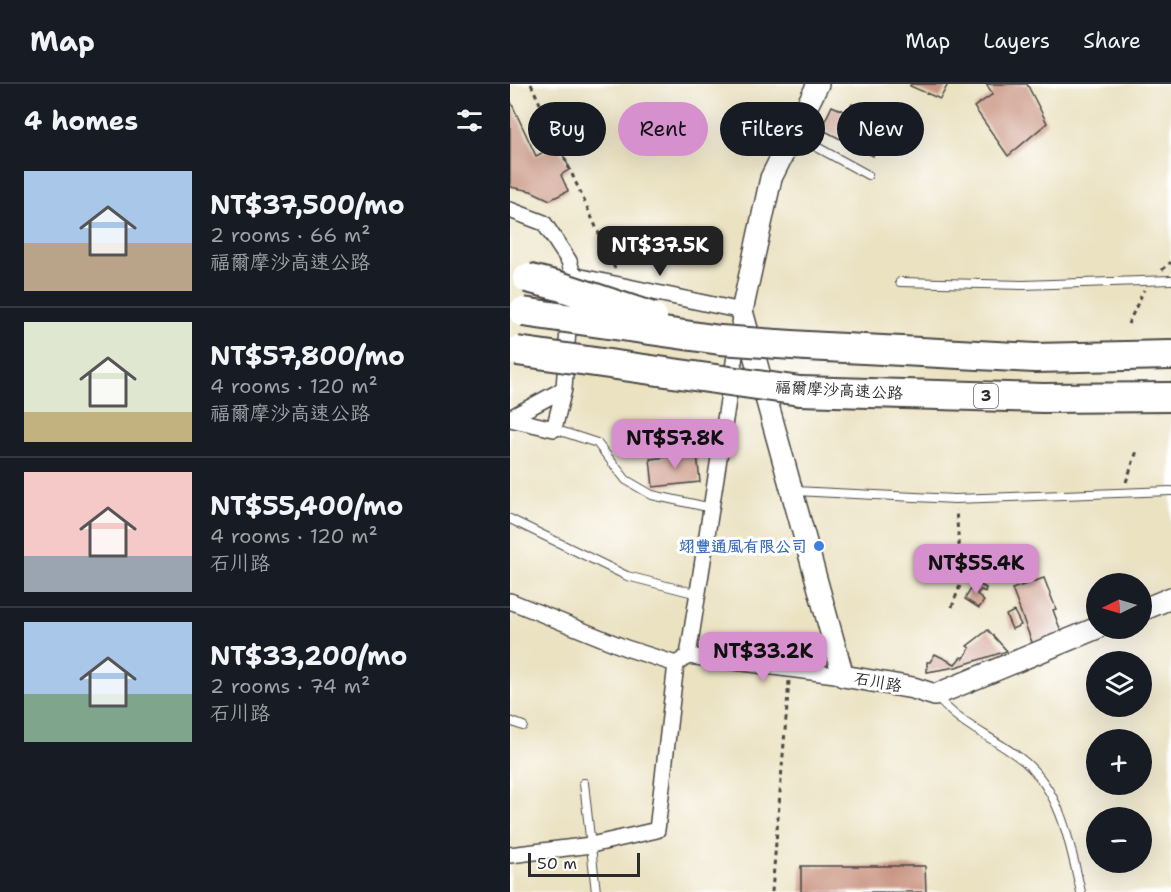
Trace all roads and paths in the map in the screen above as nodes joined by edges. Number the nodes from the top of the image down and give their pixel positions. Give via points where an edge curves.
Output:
1 (531, 84) edge
2 (818, 84) edge
3 (809, 102) edge
4 (825, 151) edge
5 (782, 156) edge
6 (868, 175) dead end
7 (510, 210) edge
8 (572, 275) junction
9 (518, 276) edge
10 (1171, 280) edge
11 (900, 282) dead end
12 (623, 286) junction
13 (517, 311) edge
14 (741, 311) junction
15 (720, 340) junction
16 (514, 350) edge
17 (1171, 356) edge
18 (564, 389) junction
19 (1171, 397) edge
20 (510, 418) edge
21 (554, 429) junction
22 (1138, 448) dead end
23 (791, 491) junction
24 (1171, 491) edge
25 (1121, 495) junction
26 (955, 499) junction
27 (712, 508) junction
28 (510, 519) edge
29 (700, 594) junction
30 (1171, 598) edge
31 (510, 601) edge
32 (1152, 606) edge
33 (952, 607) dead end
34 (1086, 633) edge
35 (682, 660) junction
36 (790, 670) junction
37 (843, 676) junction
38 (935, 695) junction
39 (510, 721) edge
40 (523, 726) dead end
41 (584, 783) dead end
42 (591, 845) junction
43 (510, 855) edge
44 (596, 892) edge
45 (772, 892) edge
46 (1081, 892) edge

1 - 12 path
2 - 3 street
4 - 6 lane
5 - 14 street via 771,178
7 - 8 street via 544,223 569,261
8 - 12 street
8 - 18 street
9 - 15 highway, bridge
10 - 11 lane via 1023,285
12 - 14 street
13 - 15 highway, bridge
14 - 23 street, 石川路
14 - 27 street
15 - 17 highway, bridge via 1035,358
16 - 19 highway, 福爾摩沙高速公路 / 3, bridge via 800,391 1043,398
18 - 20 street
18 - 21 street
20 - 21 street
21 - 27 lane via 597,443 626,480 652,495
22 - 25 path
23 - 26 lane
23 - 37 street, 石川路
24 - 25 lane
25 - 26 lane
26 - 33 path via 962,580
27 - 29 street
28 - 29 lane via 627,576
29 - 35 street
30 - 32 street
31 - 35 street via 626,648
34 - 38 street
35 - 36 street
35 - 42 street via 657,830
36 - 37 street
36 - 45 path
37 - 38 street, 石川路
38 - 46 lane via 949,712 1025,763 1048,789 1066,826
39 - 40 lane
41 - 42 lane
42 - 43 street
42 - 44 lane

